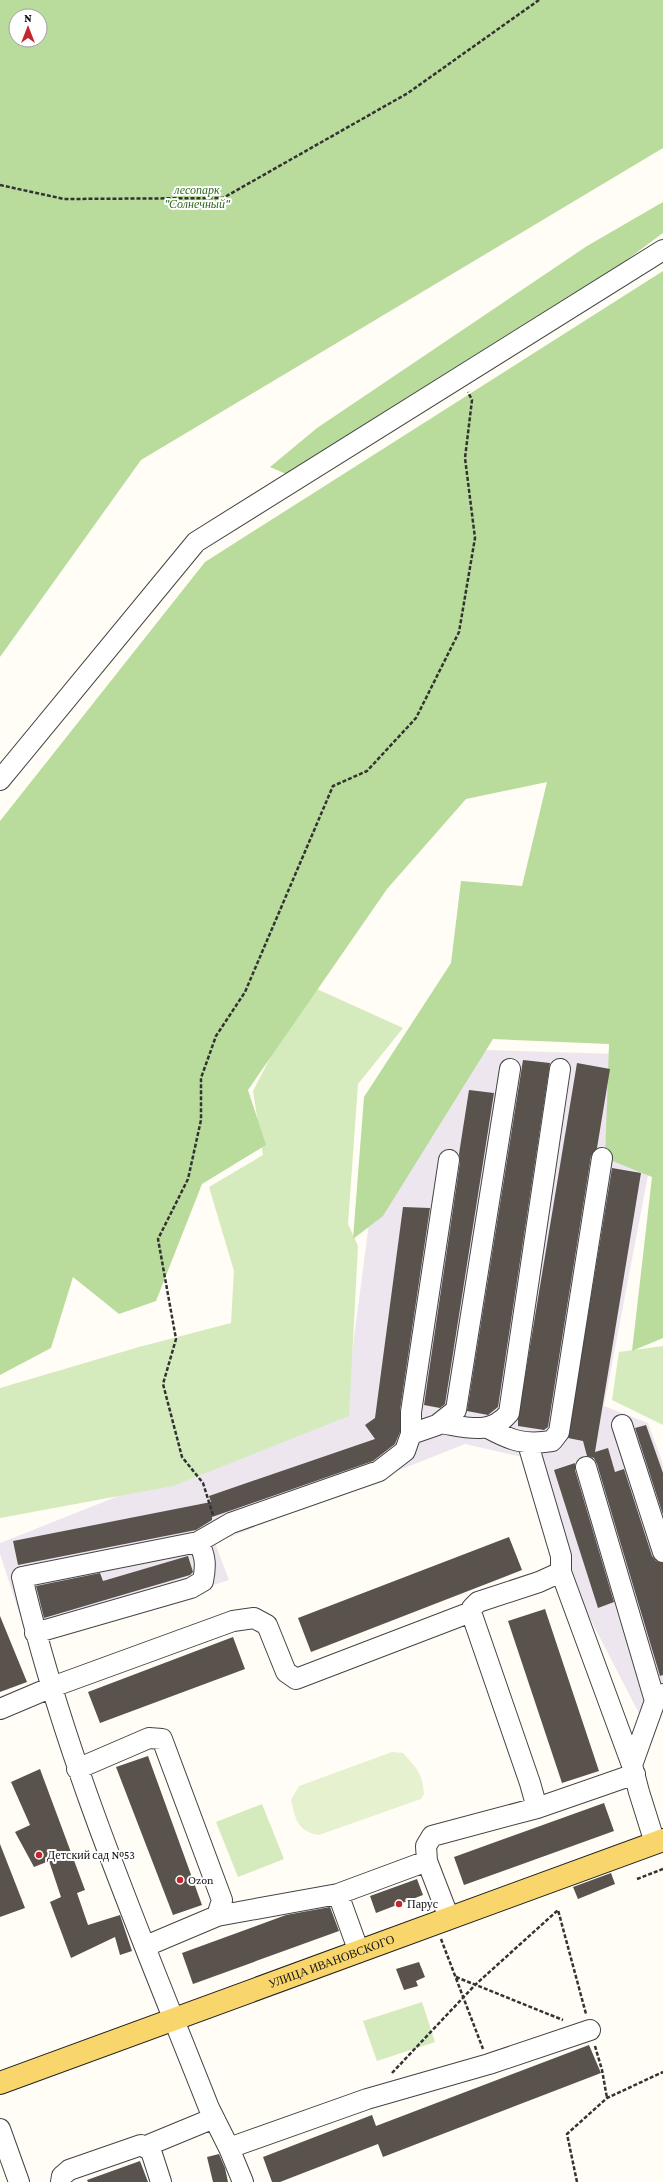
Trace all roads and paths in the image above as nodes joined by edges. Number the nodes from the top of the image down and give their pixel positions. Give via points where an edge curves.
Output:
1 (539, 0) edge
2 (0, 185) edge
3 (663, 250) edge
4 (461, 377) junction
5 (0, 780) edge
6 (510, 1069) dead end
7 (560, 1069) dead end
8 (602, 1158) dead end
9 (449, 1160) dead end
10 (440, 1423) junction
11 (622, 1425) dead end
12 (488, 1428) junction
13 (411, 1434) junction
14 (528, 1444) junction
15 (586, 1467) dead end
16 (215, 1520) dead end
17 (198, 1542) junction
18 (663, 1552) edge
19 (561, 1572) junction
20 (471, 1612) junction
21 (35, 1634) junction
22 (52, 1687) junction
23 (659, 1697) edge
24 (0, 1709) edge
25 (77, 1769) junction
26 (634, 1770) junction
27 (537, 1808) junction
28 (659, 1842) edge
29 (427, 1861) junction
30 (663, 1869) edge
31 (637, 1879) dead end
32 (338, 1894) junction
33 (217, 1916) junction
34 (442, 1920) junction
35 (146, 1946) junction
36 (359, 1952) junction
37 (456, 1977) junction
38 (475, 1985) junction
39 (464, 1997) junction
40 (174, 2020) junction
41 (590, 2030) junction
42 (488, 2064) junction
43 (663, 2072) edge
44 (389, 2076) dead end
45 (0, 2084) edge
46 (607, 2098) junction
47 (214, 2118) junction
48 (0, 2129) edge
49 (147, 2147) junction
50 (230, 2148) junction
51 (19, 2182) edge
52 (61, 2182) edge
53 (161, 2182) edge
54 (242, 2182) edge
55 (577, 2182) edge

1 - 2 path via 408,93 223,198 64,200
3 - 4 street
4 - 5 street via 196,542
4 - 16 path via 472,400 465,458 475,538 459,632 416,718 367,771 333,786 245,992 216,1036 201,1078 201,1120 188,1180 158,1239 176,1339 163,1384 182,1457 202,1483
6 - 10 street via 456,1410
7 - 12 street via 509,1413 502,1422
8 - 14 street via 559,1432 552,1441
9 - 13 street via 411,1412
10 - 12 street
10 - 13 street
11 - 18 street
12 - 14 street via 509,1440
13 - 17 street via 405,1451 379,1471 231,1523
14 - 19 street via 561,1556
15 - 23 street
17 - 21 street via 204,1553 206,1567 203,1581 191,1588
17 - 21 street via 22,1577
19 - 20 street via 478,1602
19 - 26 street
20 - 22 street via 296,1679 286,1672 267,1625 254,1618 234,1621
20 - 27 street
21 - 22 street
22 - 24 street
22 - 25 street
23 - 26 street
25 - 33 street via 149,1738 162,1739 222,1900
25 - 35 street
26 - 27 street
26 - 28 street
27 - 29 street via 432,1836 426,1846
28 - 34 main road, УЛИЦА ИВАНОВСКОГО
29 - 32 street
29 - 34 street
30 - 31 path
32 - 33 street
32 - 36 street
33 - 35 street
34 - 36 main road, УЛИЦА ИВАНОВСКОГО
34 - 37 path
35 - 40 street
36 - 40 main road, УЛИЦА ИВАНОВСКОГО
37 - 38 path
37 - 39 path
38 - 39 path
38 - 41 path
38 - 41 path via 558,1910
39 - 42 path
39 - 44 path
40 - 45 main road, УЛИЦА ИВАНОВСКОГО
40 - 47 street
41 - 42 street
41 - 46 path
42 - 50 street via 367,2099
43 - 46 path
46 - 55 path via 567,2134
47 - 49 street
47 - 50 street
48 - 51 street
49 - 52 street via 137,2145 69,2170 62,2176
49 - 53 street via 152,2154
50 - 54 street

